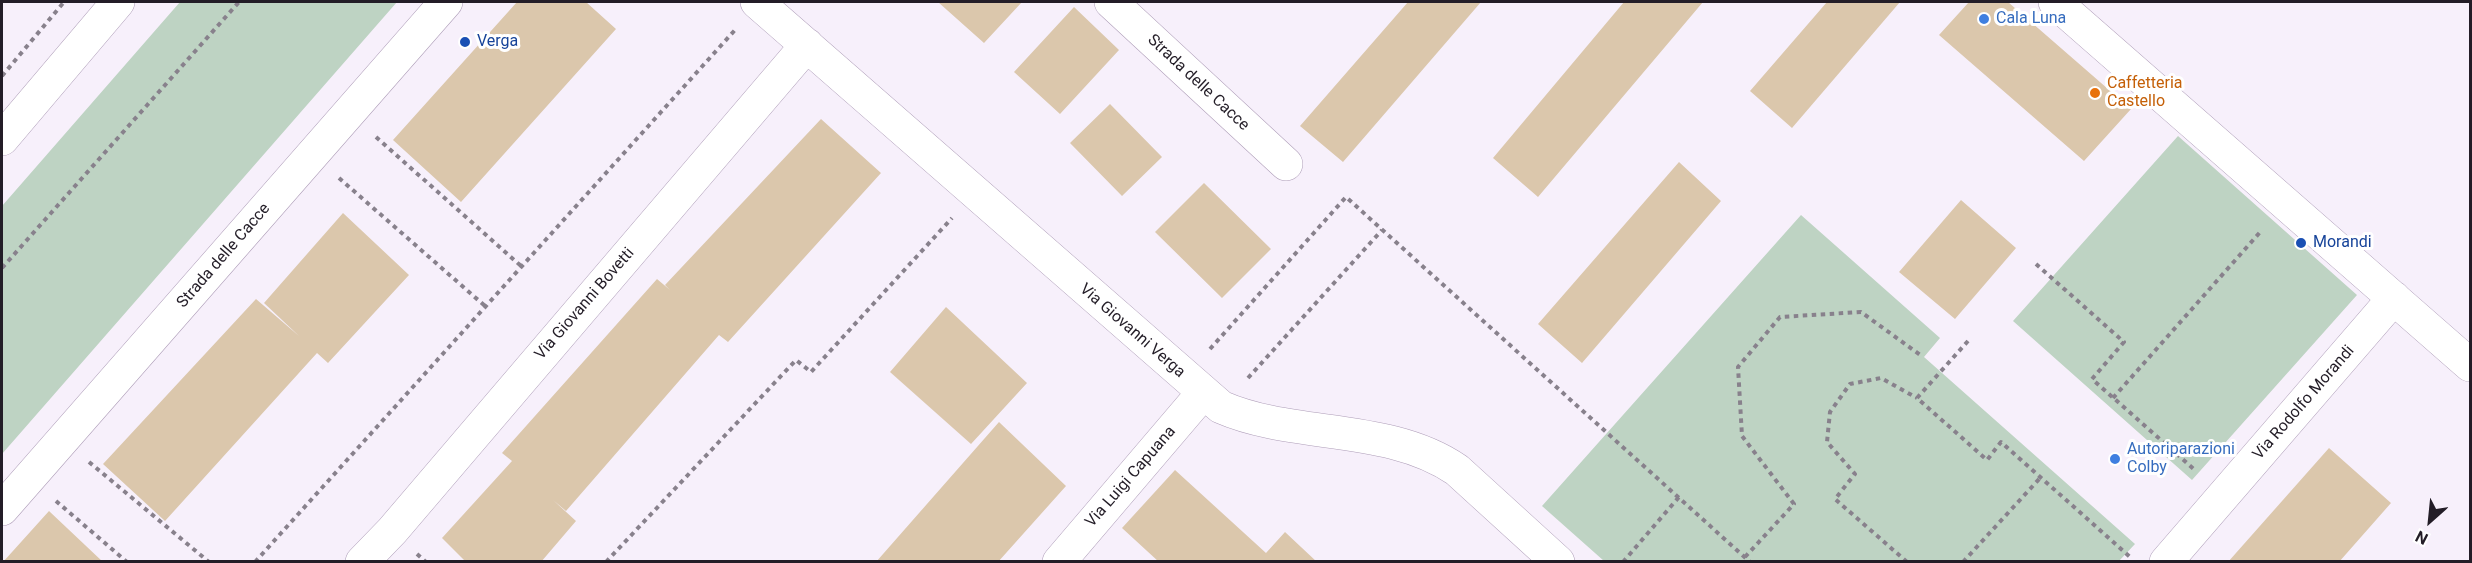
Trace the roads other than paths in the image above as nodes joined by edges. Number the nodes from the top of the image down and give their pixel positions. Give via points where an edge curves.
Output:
1 (118, 2) edge
2 (446, 2) edge
3 (758, 2) edge
4 (1111, 2) edge
5 (2055, 2) edge
6 (807, 45) junction
7 (2, 139) edge
8 (1286, 164) dead end
9 (2394, 298) junction
10 (2470, 365) edge
11 (1203, 392) junction
12 (2, 509) edge
13 (362, 561) edge
14 (1059, 561) edge
15 (1558, 561) edge
16 (2166, 561) edge

1 - 7 street
2 - 12 street, Strada delle Cacce
3 - 6 street, Via Giovanni Verga
4 - 8 street, Strada delle Cacce
5 - 9 street
6 - 11 street, Via Giovanni Verga
6 - 13 street, Via Giovanni Bovetti via 392,531
9 - 10 street
9 - 16 street, Via Rodolfo Morandi
11 - 14 street, Via Luigi Capuana
11 - 15 street, Via Giovanni Verga via 1241,416 1340,432 1438,457

